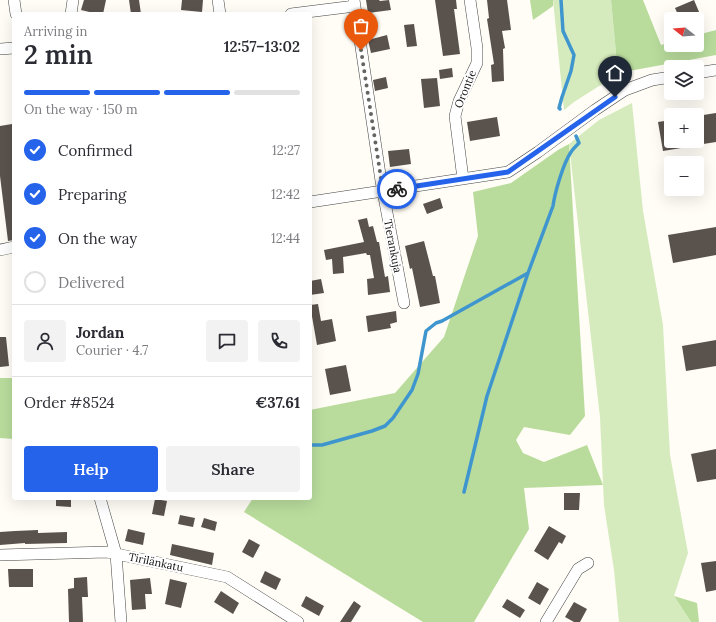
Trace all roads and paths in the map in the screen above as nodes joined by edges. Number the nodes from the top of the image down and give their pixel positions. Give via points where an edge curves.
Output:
1 (14, 0) edge
2 (73, 0) edge
3 (218, 0) edge
4 (470, 0) edge
5 (354, 3) edge
6 (16, 12) edge
7 (71, 12) edge
8 (220, 12) edge
9 (302, 12) edge
10 (12, 48) edge
11 (0, 49) edge
12 (716, 70) edge
13 (704, 72) edge
14 (664, 78) edge
15 (463, 179) junction
16 (383, 191) junction
17 (312, 202) edge
18 (12, 247) edge
19 (0, 250) edge
20 (404, 303) dead end
21 (101, 500) edge
22 (116, 554) junction
23 (0, 555) edge
24 (588, 563) dead end
25 (120, 622) edge
26 (298, 622) edge
27 (546, 622) edge

1 - 6 street
2 - 7 street
3 - 8 street
4 - 15 street, Orontie via 477,48 476,63 455,116
5 - 9 street
5 - 16 street, Tierankuja
10 - 11 street
12 - 13 street
14 - 15 street via 625,90 508,172
15 - 16 street
16 - 17 street
16 - 20 street, Tierankuja
18 - 19 street
21 - 22 street
22 - 23 street, Tirilänkatu via 107,552
22 - 25 street
22 - 26 street, Tirilänkatu via 227,577
24 - 27 street via 578,569

